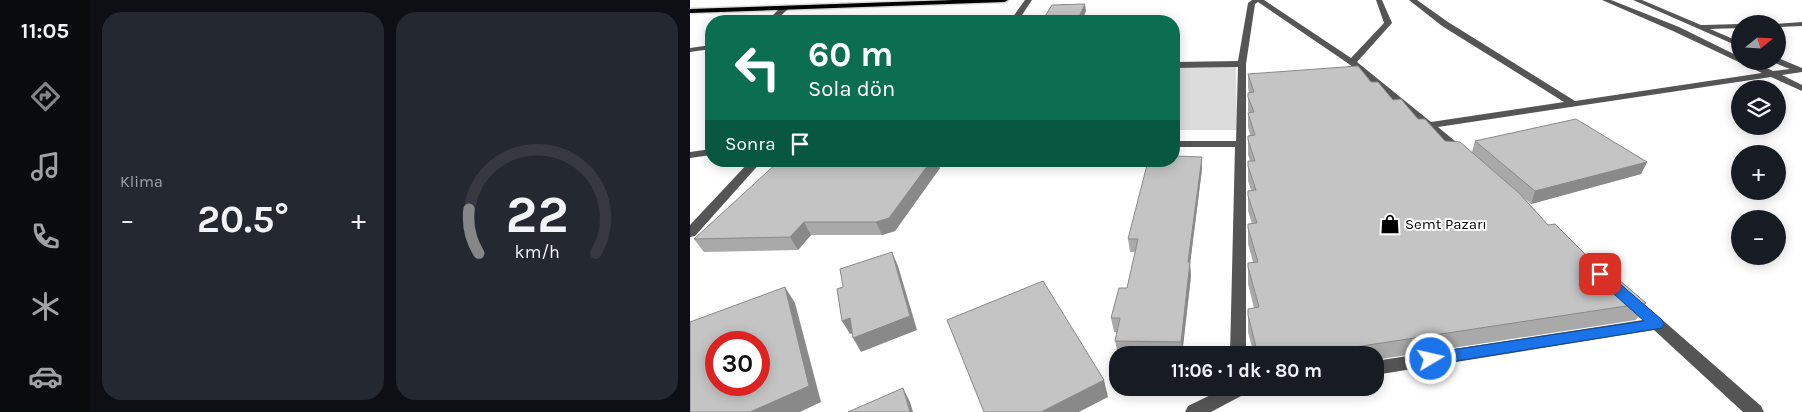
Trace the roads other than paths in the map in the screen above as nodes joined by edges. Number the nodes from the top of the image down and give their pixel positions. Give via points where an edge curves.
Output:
1 (850, 0) edge
2 (1006, 0) edge
3 (1029, 0) edge
4 (1258, 0) edge
5 (1379, 0) edge
6 (1412, 0) edge
7 (1604, 0) edge
8 (1636, 0) edge
9 (690, 4) edge
10 (784, 9) junction
11 (690, 11) edge
12 (778, 15) edge
13 (1018, 15) edge
14 (1802, 24) edge
15 (1786, 25) edge
16 (1731, 26) edge
17 (1697, 27) junction
18 (1731, 41) edge
19 (705, 48) edge
20 (690, 50) edge
21 (1731, 55) edge
22 (1352, 62) junction
23 (1242, 64) junction
24 (1786, 64) edge
25 (1180, 65) edge
26 (1762, 70) edge
27 (1801, 70) edge
28 (1770, 74) junction
29 (1802, 88) edge
30 (1574, 104) junction
31 (1431, 125) junction
32 (1180, 144) edge
33 (1241, 144) junction
34 (705, 153) edge
35 (690, 155) edge
36 (1475, 164) edge
37 (750, 167) edge
38 (690, 233) edge
39 (1620, 292) edge
40 (1657, 324) junction
41 (1238, 346) edge
42 (1384, 367) edge
43 (1225, 396) edge
44 (1194, 412) edge
45 (1755, 412) edge

1 - 9 main road
2 - 10 main road
3 - 13 street
4 - 22 street
4 - 23 street via 1252,3
5 - 22 street via 1388,23
6 - 30 street
7 - 21 street
8 - 17 street
10 - 11 main road
10 - 12 street
14 - 15 street
16 - 17 street
17 - 18 street
19 - 20 street
22 - 31 street
23 - 25 street
23 - 33 street
24 - 27 street
26 - 28 street
27 - 28 street
28 - 29 street
28 - 30 street
30 - 31 street
31 - 36 street
32 - 33 street
33 - 41 street
34 - 35 street
37 - 38 street
39 - 40 street
40 - 42 street
40 - 45 street
43 - 44 street

